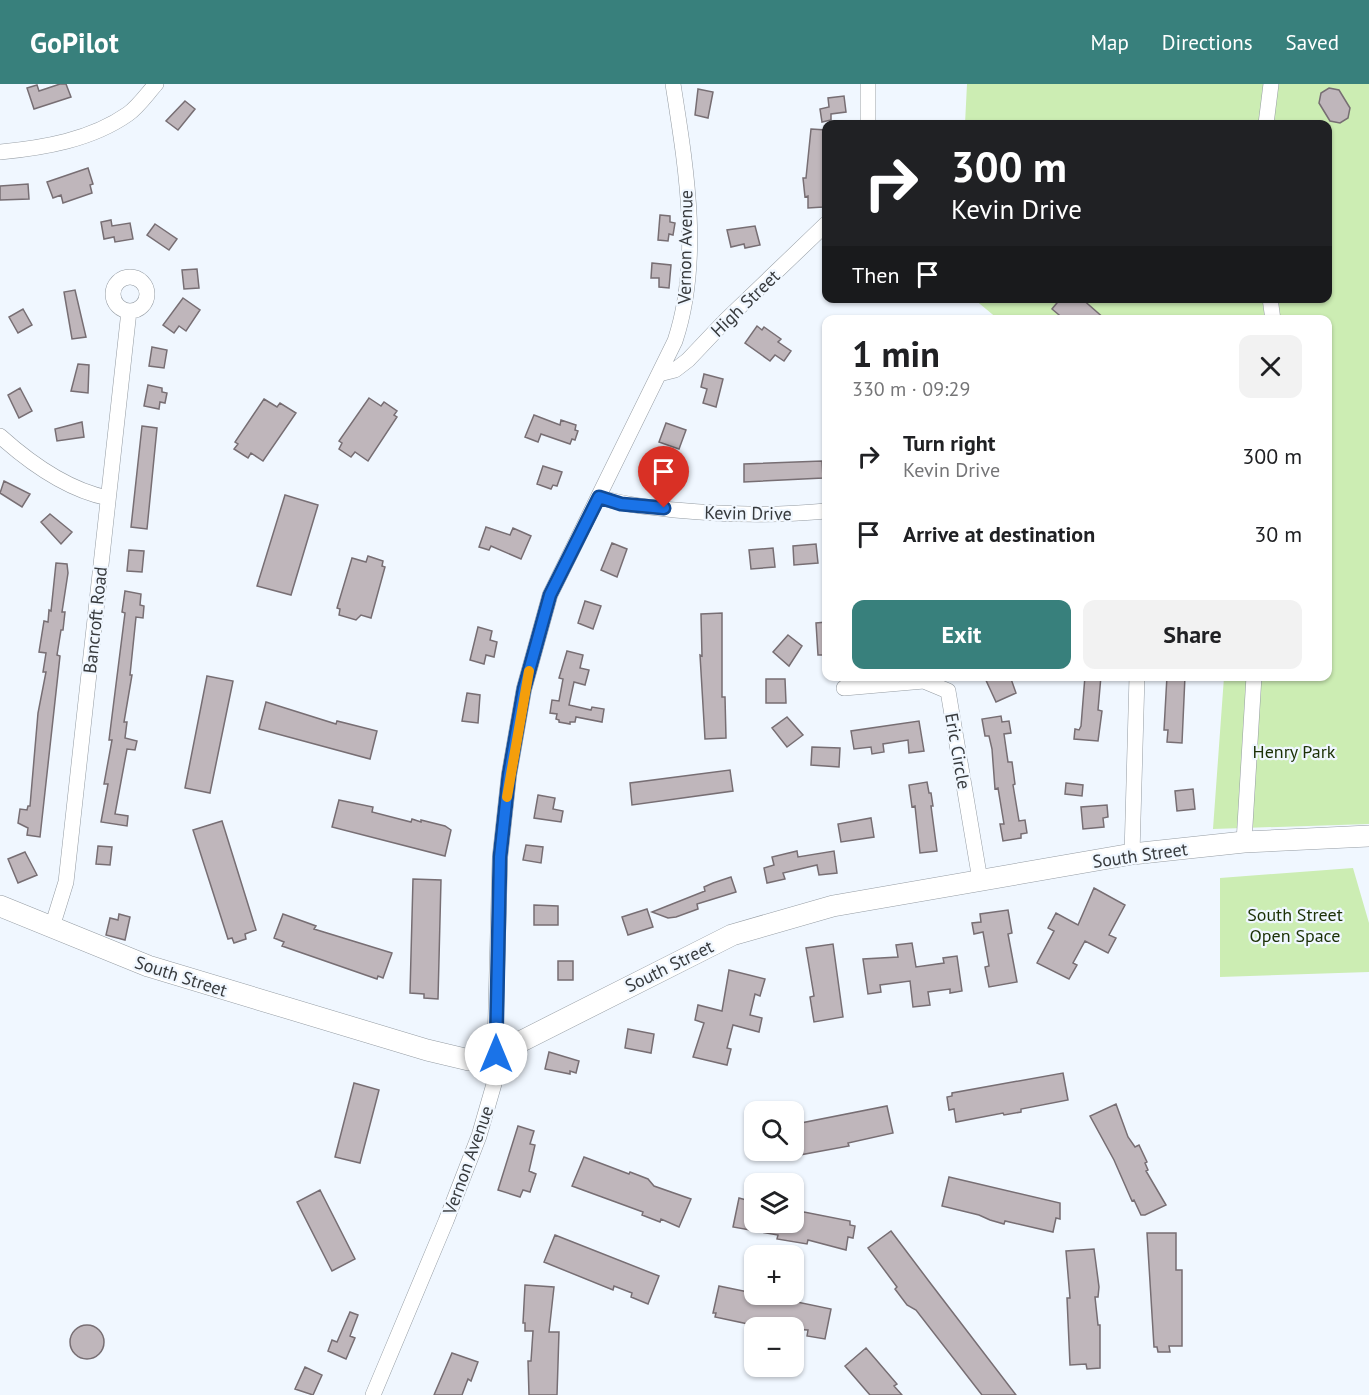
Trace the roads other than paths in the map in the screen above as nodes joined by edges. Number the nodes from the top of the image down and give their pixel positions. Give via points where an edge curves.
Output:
1 (156, 84) edge
2 (673, 84) edge
3 (868, 84) edge
4 (1271, 84) edge
5 (868, 120) edge
6 (1266, 120) edge
7 (0, 152) edge
8 (822, 228) edge
9 (129, 311) dead end
10 (658, 374) junction
11 (0, 436) edge
12 (599, 497) junction
13 (108, 498) junction
14 (822, 511) edge
15 (1137, 681) edge
16 (1254, 681) edge
17 (844, 688) dead end
18 (1369, 836) edge
19 (1244, 842) junction
20 (1132, 854) junction
21 (980, 880) junction
22 (0, 906) edge
23 (51, 927) junction
24 (496, 1054) junction
25 (373, 1395) edge

1 - 7 street via 129,114 96,130 45,148
2 - 10 street, Vernon Avenue via 686,184 688,273 684,312
3 - 5 street
4 - 6 street
8 - 10 street, High Street via 688,360 675,370
9 - 13 street, Bancroft Road
10 - 12 street, Vernon Avenue
11 - 13 street via 23,456 64,481
12 - 14 street, Kevin Drive via 621,504 729,515
12 - 24 street, Vernon Avenue via 550,595 524,689 500,857
13 - 23 street, Bancroft Road via 66,882
15 - 20 street
16 - 19 street
17 - 21 street, Eric Circle via 924,681 948,691
18 - 19 street, South Street
19 - 20 street, South Street
20 - 21 street, South Street
21 - 24 street, South Street via 833,906 732,935
22 - 23 street, South Street
23 - 24 street, South Street via 148,966 427,1050 469,1060
24 - 25 street, Vernon Avenue via 494,1084 479,1136

